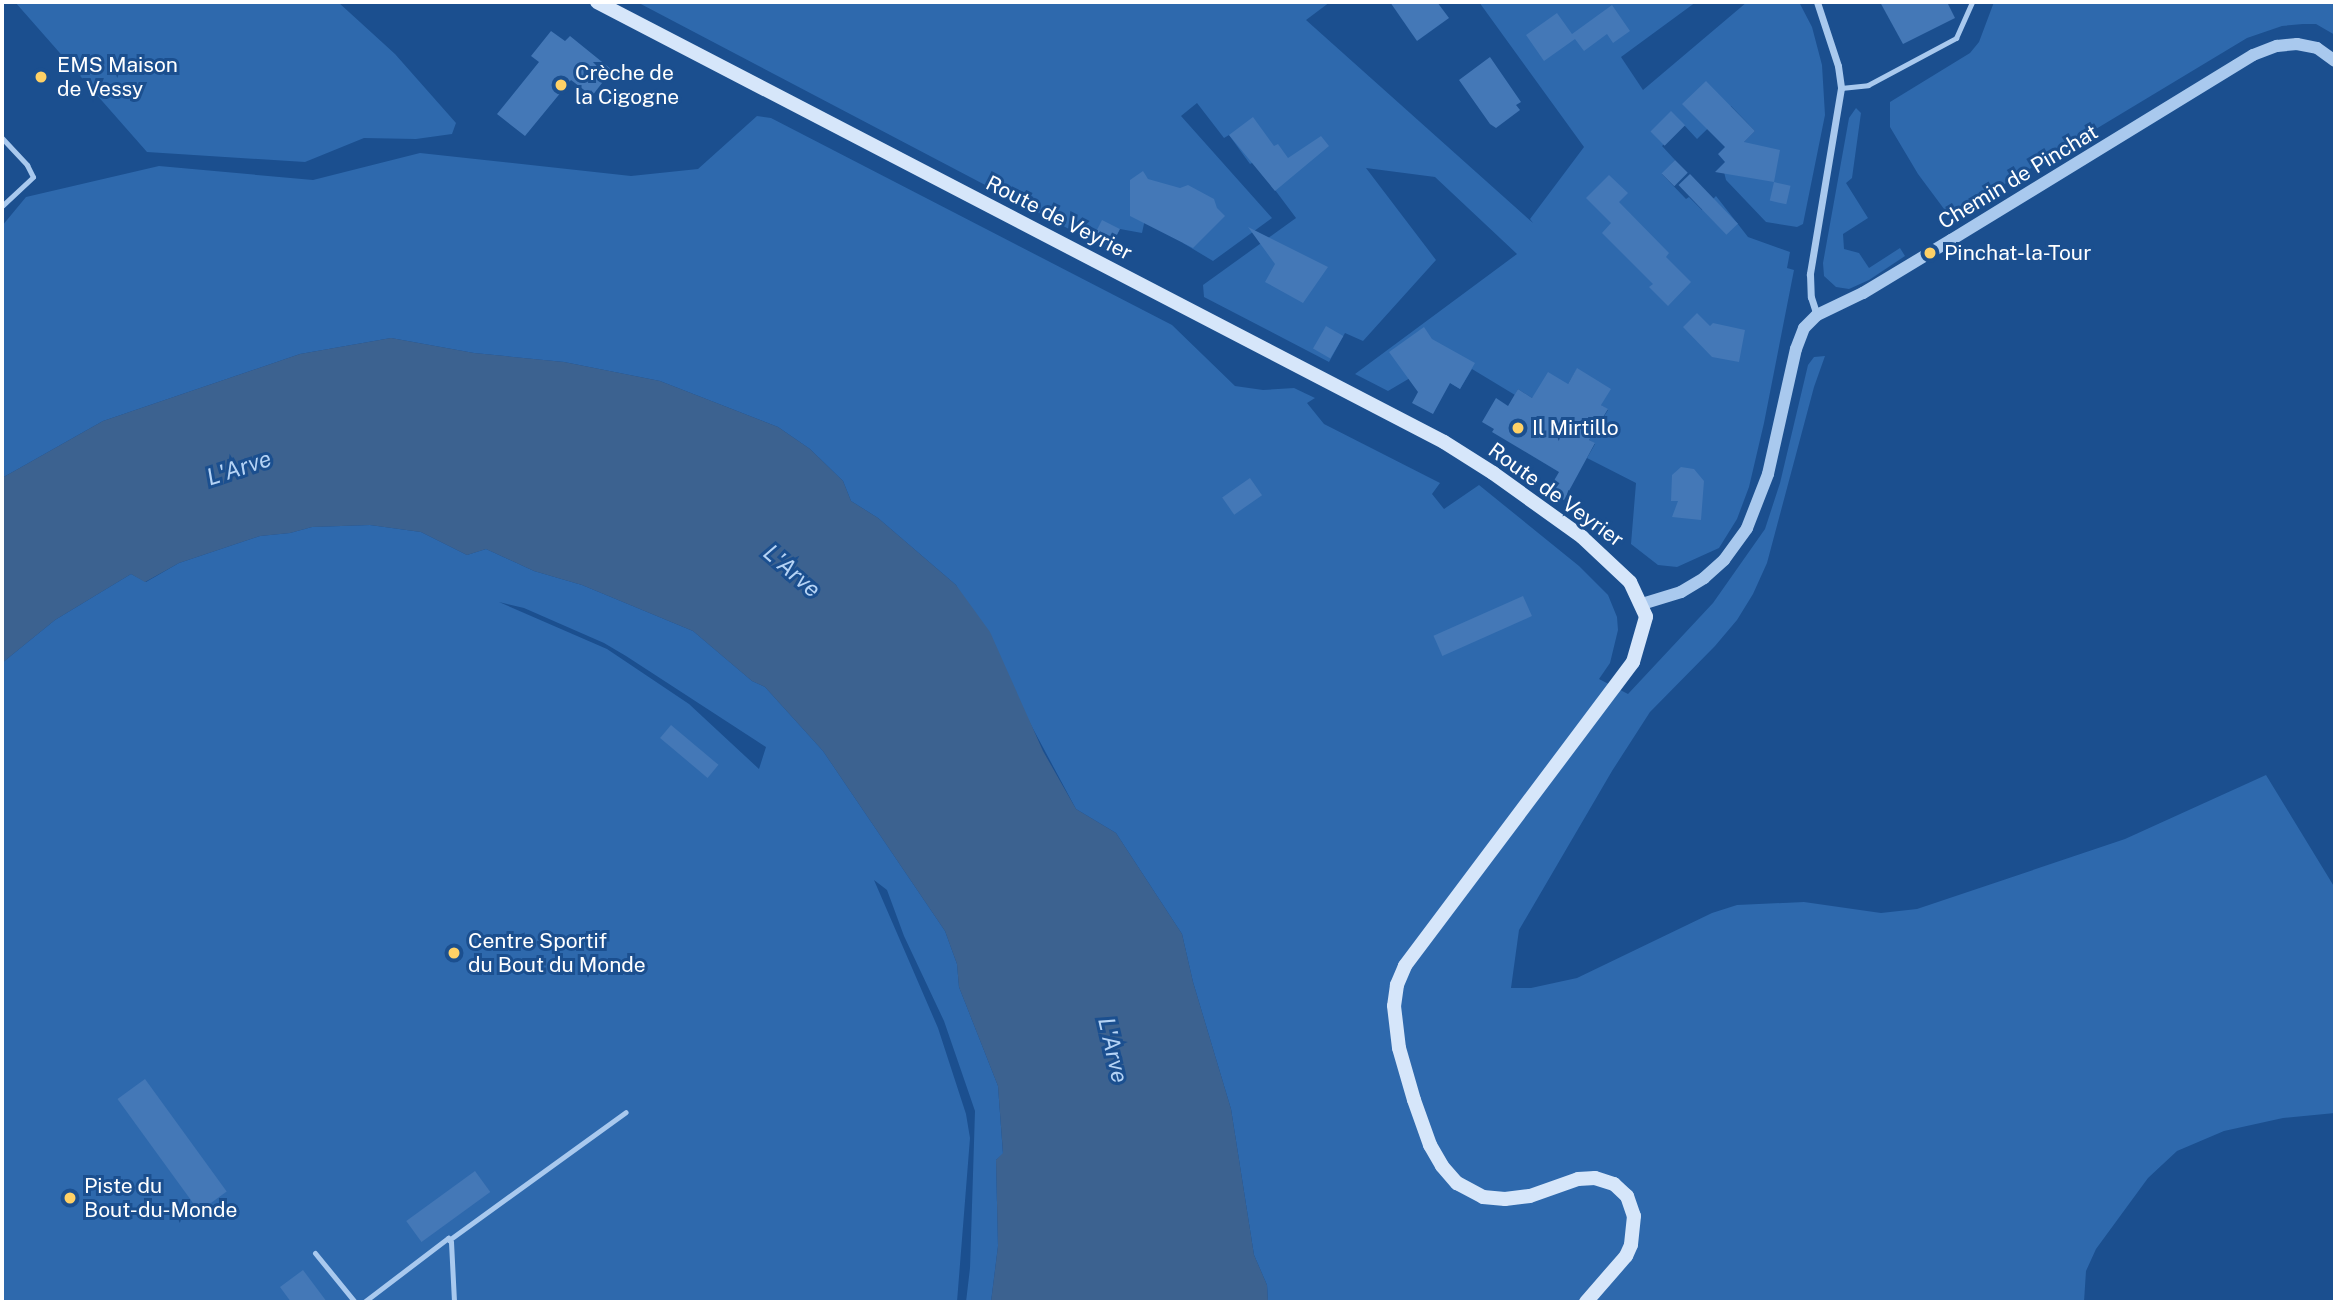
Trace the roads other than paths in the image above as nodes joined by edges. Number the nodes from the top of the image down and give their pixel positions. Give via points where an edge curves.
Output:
1 (597, 2) edge
2 (1817, 2) edge
3 (1972, 2) edge
4 (2335, 61) edge
5 (1841, 88) junction
6 (2, 138) edge
7 (2, 206) edge
8 (1817, 315) junction
9 (1642, 604) junction
10 (626, 1111) dead end
11 (449, 1240) junction
12 (315, 1253) dead end
13 (355, 1302) edge
14 (364, 1302) edge
15 (454, 1302) edge
16 (1586, 1302) edge

1 - 9 main road, Route de Veyrier via 1444,442 1606,557 1630,582
2 - 5 street
3 - 5 lane via 1956,38 1868,85
4 - 8 street, Chemin de Pinchat via 2317,48 2297,44 2253,55 1941,247
5 - 8 street via 1810,274
6 - 7 lane via 33,177
8 - 9 street via 1804,328 1796,349 1768,474 1747,527 1724,560 1704,578 1681,592
9 - 16 main road via 1646,625 1633,662 1405,966 1394,1006 1399,1048 1430,1145 1457,1183 1483,1197 1505,1199 1595,1178 1614,1184 1627,1196 1634,1216 1631,1245
10 - 11 lane
11 - 14 lane
11 - 15 lane
12 - 13 lane

